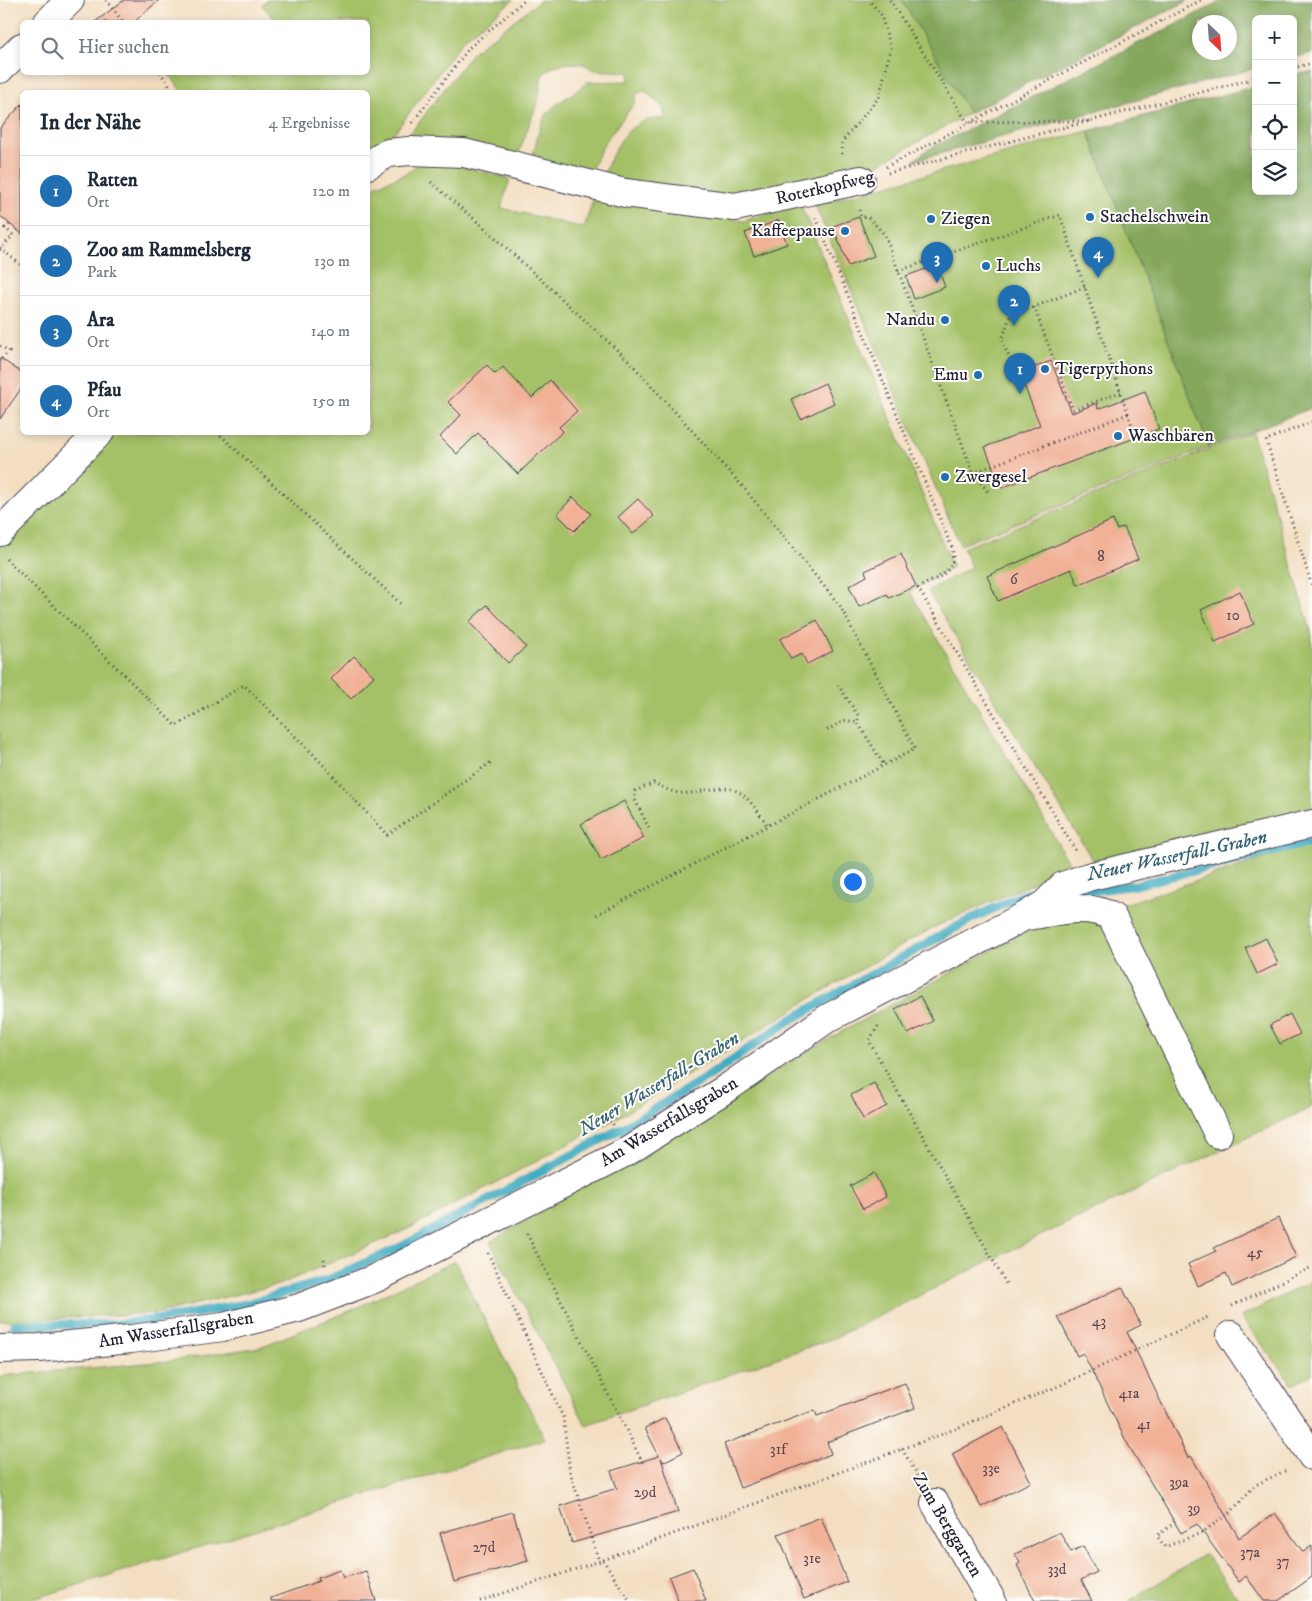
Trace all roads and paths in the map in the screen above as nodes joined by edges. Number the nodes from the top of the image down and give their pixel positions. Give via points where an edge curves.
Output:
1 (70, 0) edge
2 (106, 0) edge
3 (524, 0) edge
4 (869, 0) edge
5 (890, 0) edge
6 (1201, 0) edge
7 (50, 20) edge
8 (121, 20) edge
9 (20, 49) edge
10 (1312, 63) edge
11 (1297, 67) edge
12 (0, 69) edge
13 (162, 75) edge
14 (1252, 79) edge
15 (173, 90) edge
16 (1096, 121) junction
17 (967, 122) junction
18 (848, 135) dead end
19 (388, 156) edge
20 (856, 182) junction
21 (806, 194) junction
22 (10, 224) dead end
23 (0, 249) edge
24 (20, 264) edge
25 (898, 271) junction
26 (1085, 287) junction
27 (1034, 307) junction
28 (0, 346) edge
29 (2, 359) dead end
30 (1024, 384) dead end
31 (1121, 392) junction
32 (1128, 414) junction
33 (1312, 422) edge
34 (1133, 428) dead end
35 (97, 435) edge
36 (220, 435) edge
37 (973, 473) junction
38 (990, 494) dead end
39 (0, 532) edge
40 (0, 554) edge
41 (1312, 586) edge
42 (402, 605) dead end
43 (838, 685) dead end
44 (858, 723) junction
45 (828, 730) dead end
46 (492, 761) dead end
47 (884, 765) junction
48 (1312, 824) edge
49 (768, 826) junction
50 (649, 828) dead end
51 (1088, 877) junction
52 (1044, 902) junction
53 (596, 916) dead end
54 (869, 998) junction
55 (1218, 1134) dead end
56 (477, 1228) junction
57 (528, 1234) dead end
58 (1312, 1267) edge
59 (1008, 1287) dead end
60 (1223, 1310) dead end
61 (1214, 1314) dead end
62 (1231, 1335) dead end
63 (0, 1349) edge
64 (902, 1449) junction
65 (1304, 1461) edge
66 (644, 1465) dead end
67 (935, 1503) joint
68 (1175, 1522) dead end
69 (601, 1561) junction
70 (480, 1601) edge
71 (630, 1601) edge
72 (992, 1601) edge

1 - 7 street
2 - 8 path
3 - 19 path via 470,47
4 - 18 path via 882,15 891,48 879,97
5 - 17 path
6 - 17 path
9 - 12 street
10 - 11 path
13 - 15 path
14 - 16 path, Roterkopfweg
16 - 17 path
16 - 20 path, Roterkopfweg
17 - 20 path
19 - 21 street, Roterkopfweg via 464,153 625,193 735,207
19 - 47 path via 415,169 490,232 628,360 744,488 840,606 915,749
20 - 21 street, Roterkopfweg
20 - 25 path via 861,217 868,217 885,235
21 - 51 path via 952,548 954,559 950,569 918,588 1086,868
22 - 23 path via 5,228 13,235
23 - 24 path
25 - 26 path via 1060,215
25 - 37 path
26 - 27 path
26 - 31 path
27 - 30 path via 1010,316 1002,340 1020,384
27 - 31 path via 1073,410
28 - 29 path via 9,351
31 - 32 path
32 - 34 path
32 - 37 path
33 - 41 path via 1266,440
35 - 39 street
36 - 42 path
37 - 38 path
40 - 46 path via 176,726 244,686 313,754 387,835
43 - 44 path via 858,715
44 - 45 path via 846,720
44 - 47 path
47 - 49 path
48 - 51 street, Am Wasserfallsgraben
49 - 50 path via 738,792 727,788 708,788 682,793 654,783 635,791
49 - 53 path
51 - 52 street, Am Wasserfallsgraben
52 - 54 street, Am Wasserfallsgraben
52 - 55 street via 1102,911 1112,917
54 - 56 street, Am Wasserfallsgraben via 828,1018 628,1151
54 - 59 path via 881,1023 869,1041
56 - 63 street, Am Wasserfallsgraben via 374,1279 290,1310 223,1327 39,1348
56 - 69 path via 564,1417 570,1472
57 - 66 path
58 - 60 path
61 - 64 path via 1061,1385
62 - 65 street
64 - 67 path, Zum Berggarten
64 - 69 path
65 - 68 path via 1255,1485 1230,1513 1201,1533 1164,1546 1157,1536
67 - 72 street, Zum Berggarten
69 - 70 path
69 - 71 path

